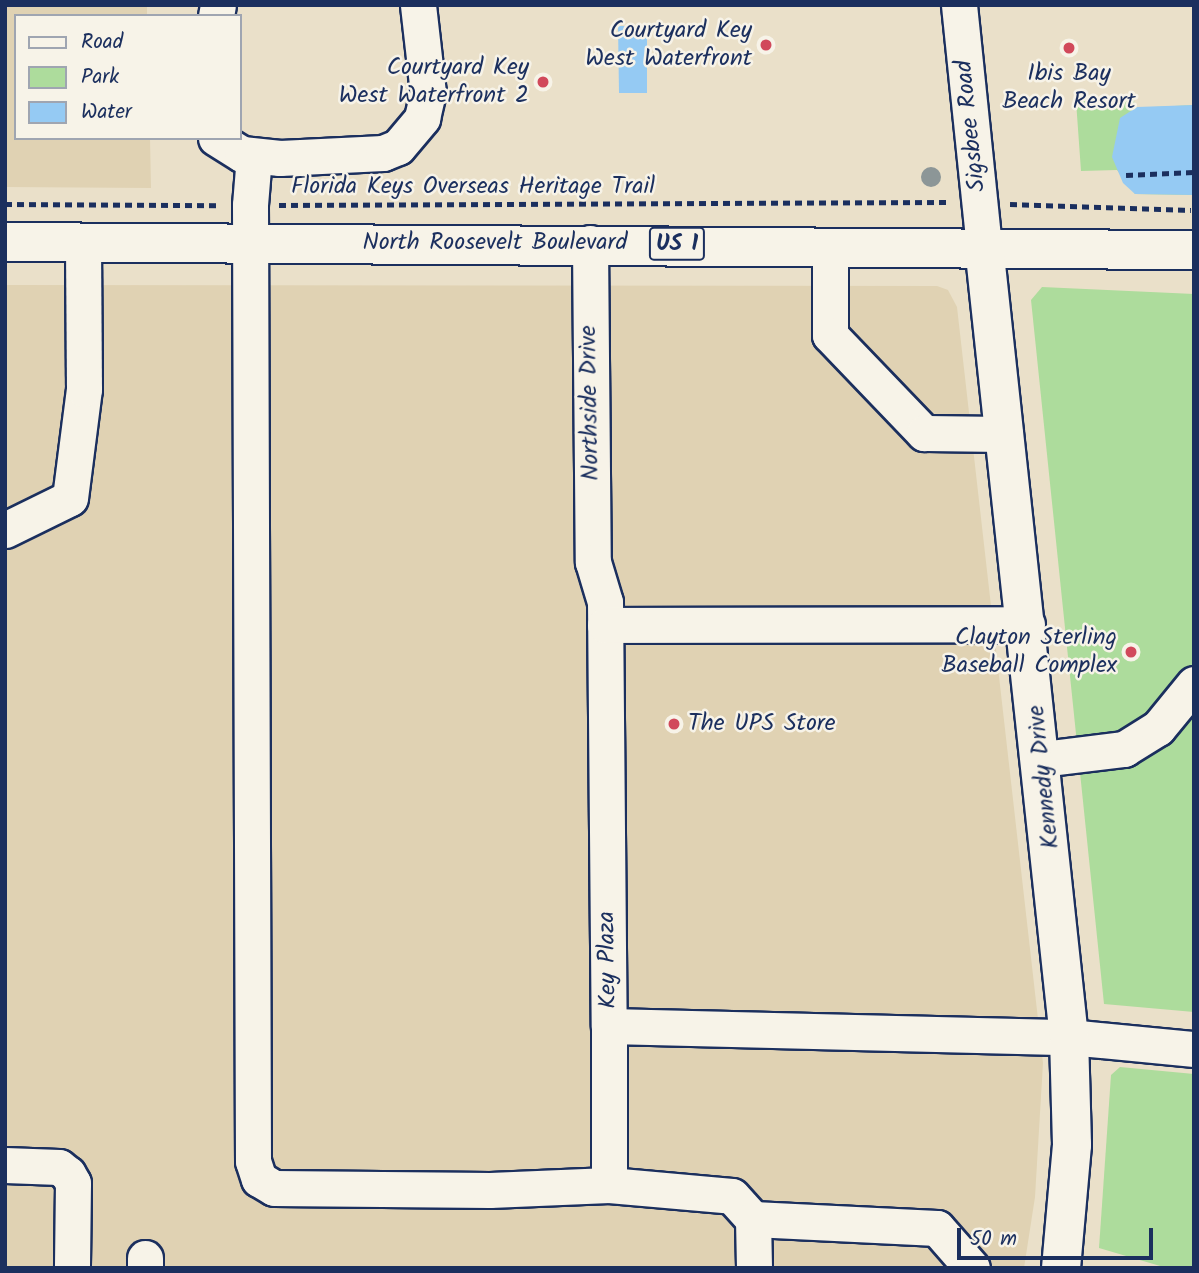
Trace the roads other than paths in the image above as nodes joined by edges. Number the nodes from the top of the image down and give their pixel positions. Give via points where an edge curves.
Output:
1 (418, 5) edge
2 (959, 5) edge
3 (219, 140) edge
4 (254, 156) junction
5 (251, 223) junction
6 (5, 242) edge
7 (83, 242) junction
8 (590, 243) junction
9 (830, 246) junction
10 (984, 246) junction
11 (1194, 250) edge
12 (1005, 434) junction
13 (5, 530) edge
14 (593, 562) joint
15 (1027, 624) junction
16 (605, 625) junction
17 (1194, 684) edge
18 (1042, 759) junction
19 (609, 1026) junction
20 (1069, 1037) junction
21 (1194, 1049) edge
22 (5, 1165) edge
23 (609, 1185) junction
24 (753, 1219) junction
25 (72, 1268) edge
26 (754, 1268) edge
27 (972, 1268) edge
28 (1061, 1268) edge

1 - 4 street via 428,93 422,118 410,137 383,153
2 - 10 street, Sigsbee Road
3 - 4 street
4 - 5 street
5 - 7 main road, North Roosevelt Boulevard / US 1
5 - 8 main road, North Roosevelt Boulevard / US 1
5 - 23 street via 253,1161 259,1179 285,1188 490,1190
6 - 7 main road, North Roosevelt Boulevard / US 1
7 - 13 street via 84,389 70,498
8 - 9 main road, North Roosevelt Boulevard / US 1
8 - 14 street, Northside Drive
9 - 10 main road, North Roosevelt Boulevard / US 1
9 - 12 street via 830,335 839,345 924,433
10 - 11 main road, North Roosevelt Boulevard / US 1
10 - 12 main road, Kennedy Drive
12 - 15 main road, Kennedy Drive
14 - 16 street, Key Plaza via 605,602
15 - 16 street
15 - 18 main road, Kennedy Drive
16 - 19 street, Key Plaza
17 - 18 street via 1158,728 1124,749
18 - 20 main road, Kennedy Drive
19 - 20 street, Key Plaza
19 - 23 street
20 - 21 street
20 - 28 main road, Kennedy Drive via 1072,1145
22 - 25 street via 59,1167 68,1174 72,1183
23 - 24 street via 732,1196
24 - 26 street
24 - 27 street via 937,1228

